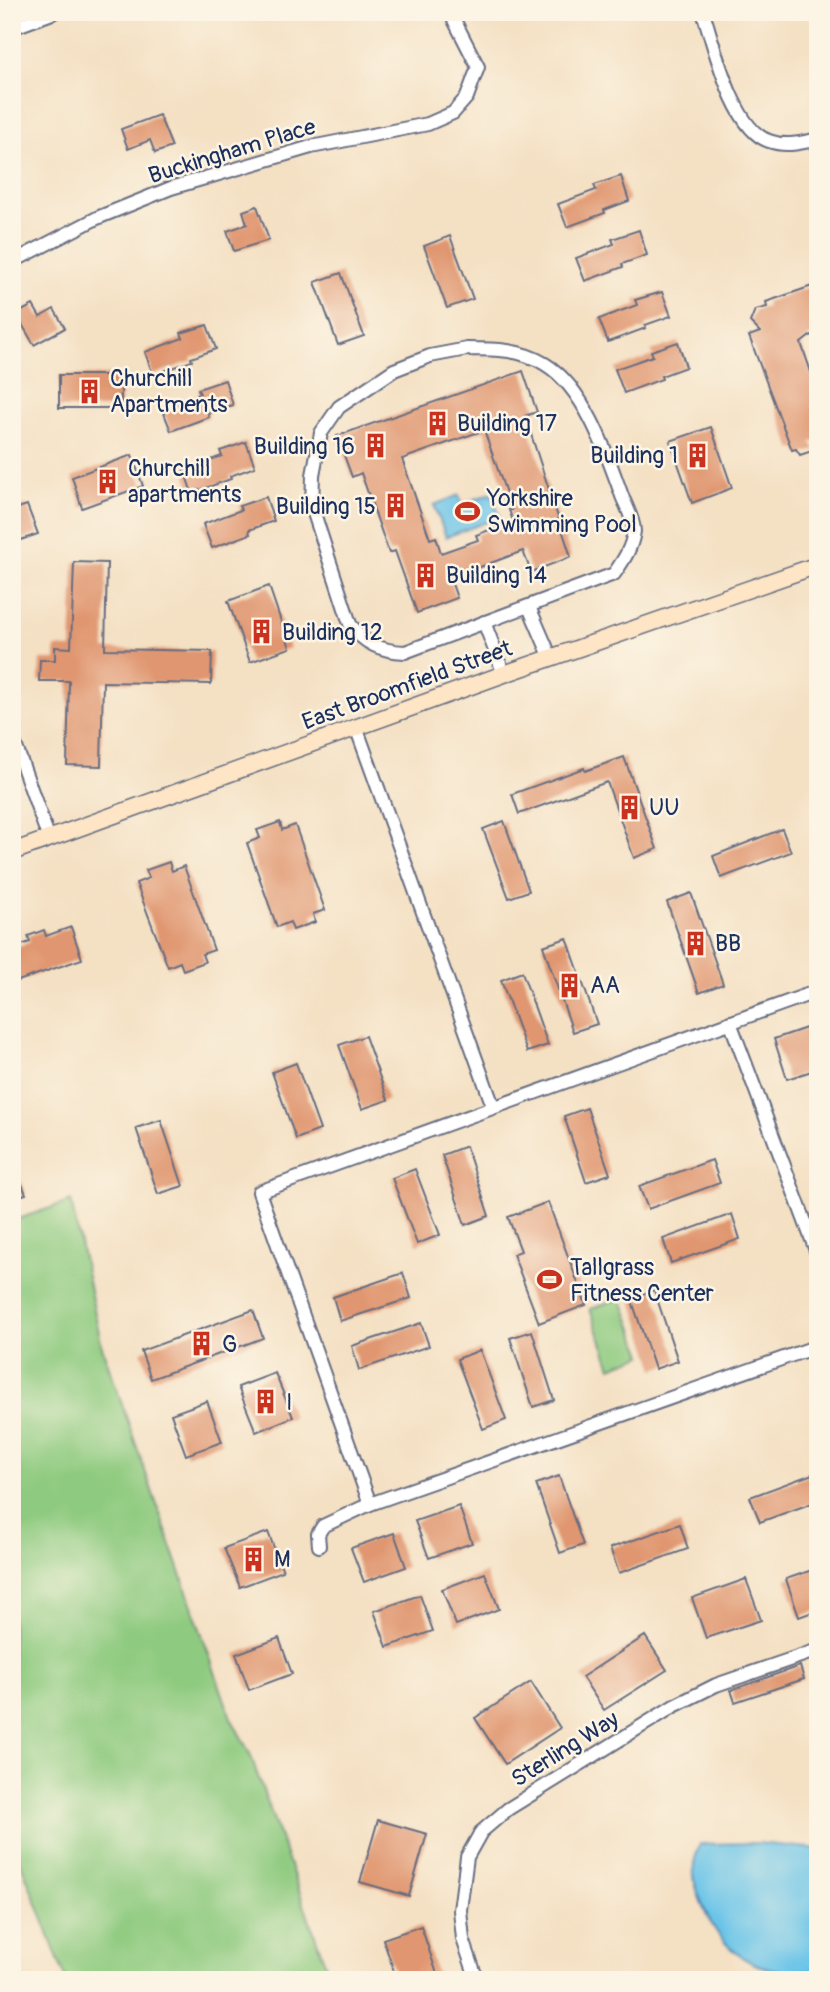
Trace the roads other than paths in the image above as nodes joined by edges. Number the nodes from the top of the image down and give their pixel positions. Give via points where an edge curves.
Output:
1 (55, 12) edge
2 (450, 12) edge
3 (703, 12) edge
4 (12, 28) edge
5 (818, 139) edge
6 (12, 262) edge
7 (818, 565) edge
8 (529, 607) junction
9 (484, 622) junction
10 (551, 658) junction
11 (504, 674) junction
12 (356, 727) junction
13 (12, 736) edge
14 (49, 839) junction
15 (12, 852) edge
16 (818, 991) edge
17 (730, 1022) junction
18 (493, 1106) junction
19 (818, 1256) edge
20 (818, 1346) edge
21 (370, 1504) junction
22 (319, 1546) dead end
23 (818, 1650) edge
24 (477, 1980) edge

1 - 4 street
2 - 6 street, Buckingham Place via 478,67 467,97 453,113 428,124 311,147 171,188 97,218
3 - 5 street via 745,124 767,141 790,145
7 - 10 main road, East Broomfield Street
8 - 9 street
8 - 9 street via 614,574 625,559 634,528 601,437 573,391 546,365 523,354 467,349 430,356 394,370 339,407 321,433 312,508 349,624 358,636 389,651 405,652
8 - 10 street
9 - 11 street
10 - 11 main road, East Broomfield Street
11 - 12 main road, East Broomfield Street
12 - 14 main road, East Broomfield Street
12 - 18 street
13 - 14 street
14 - 15 main road, East Broomfield Street
16 - 17 street
17 - 18 street
17 - 19 street
18 - 21 street via 259,1192
20 - 21 street
21 - 22 street via 323,1526
23 - 24 street, Sterling Way via 716,1685 674,1706 508,1809 481,1832 467,1857 460,1910 463,1939

